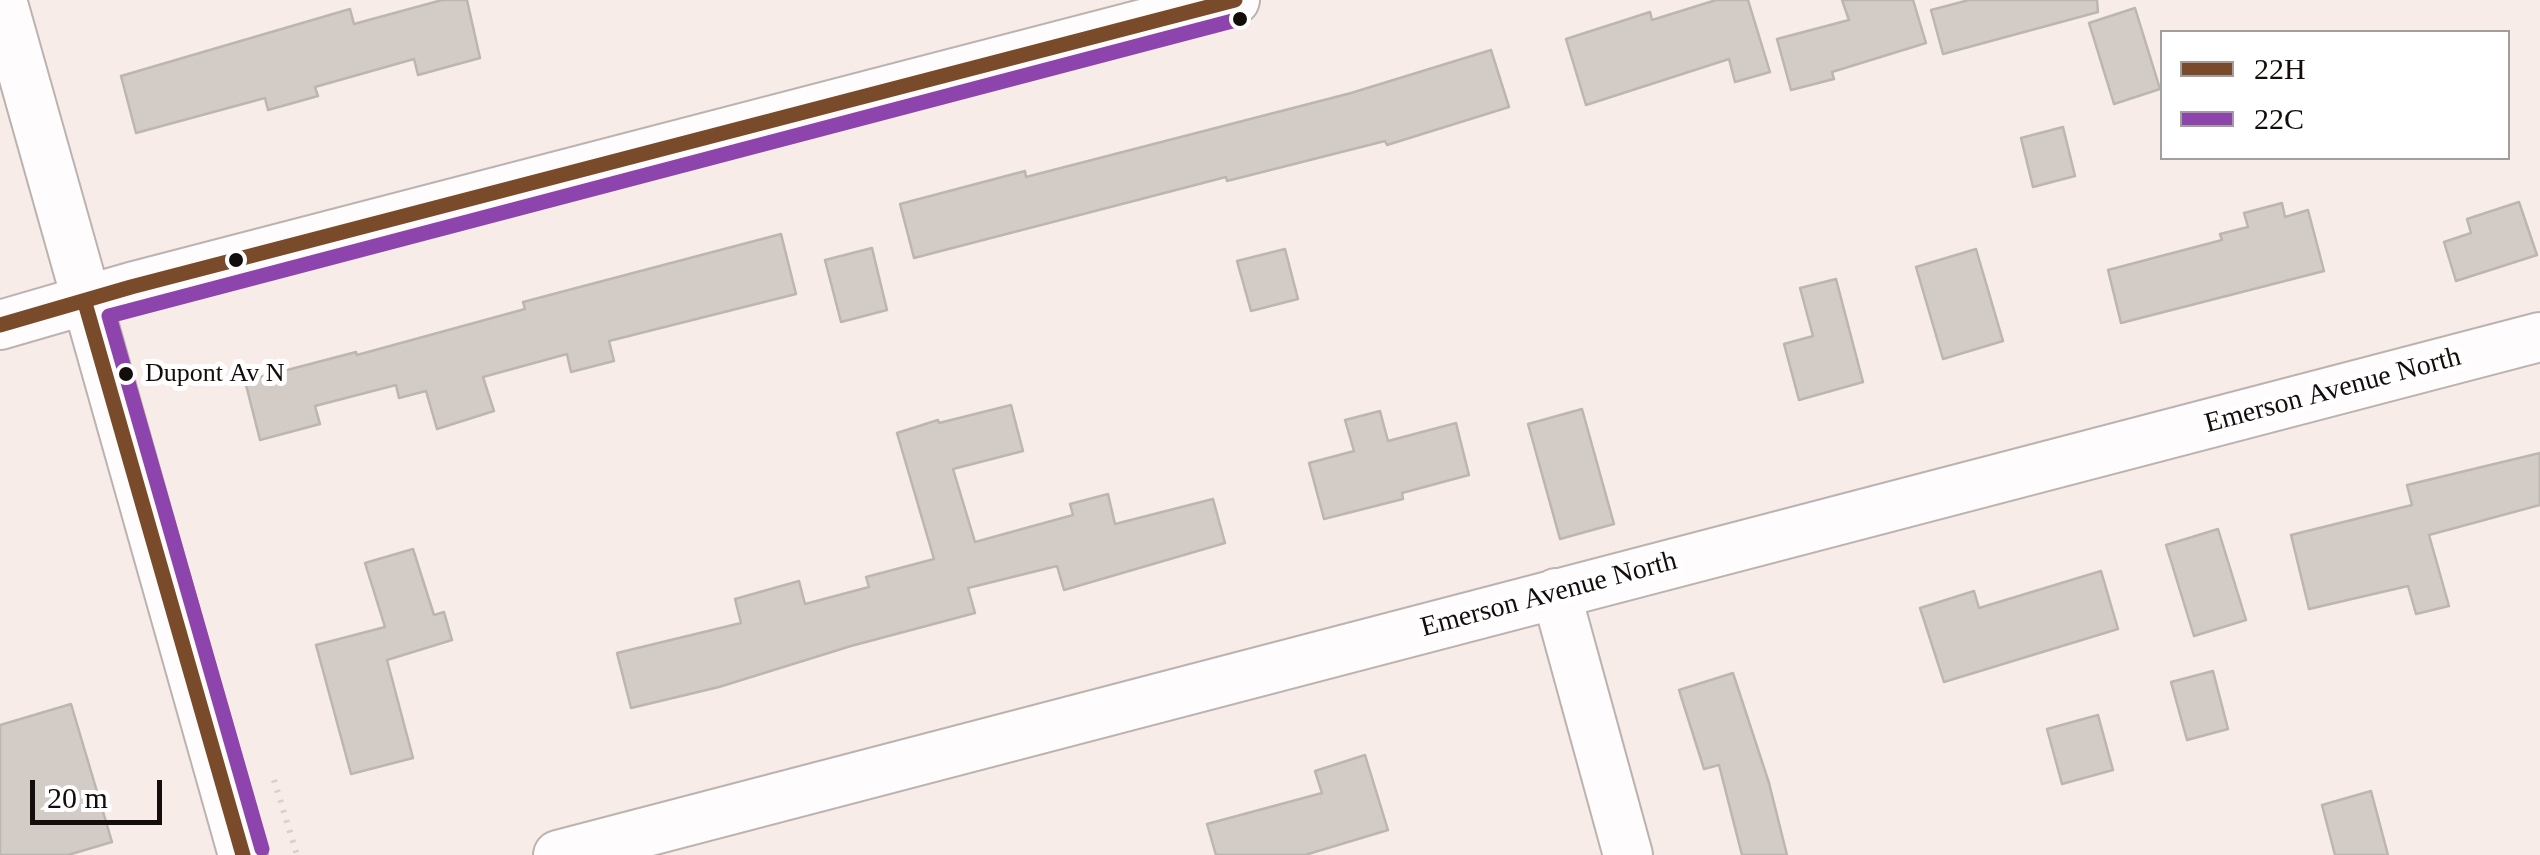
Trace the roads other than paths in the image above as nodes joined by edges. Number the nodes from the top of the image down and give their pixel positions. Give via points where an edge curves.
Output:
1 (2, 0) edge
2 (1235, 0) edge
3 (85, 303) junction
4 (0, 325) edge
5 (2540, 337) edge
6 (1556, 593) junction
7 (243, 855) edge
8 (558, 855) edge
9 (1628, 855) edge

1 - 3 street
2 - 3 street
3 - 4 street
3 - 7 street
5 - 6 street, Emerson Avenue North
6 - 8 street, Emerson Avenue North
6 - 9 street

